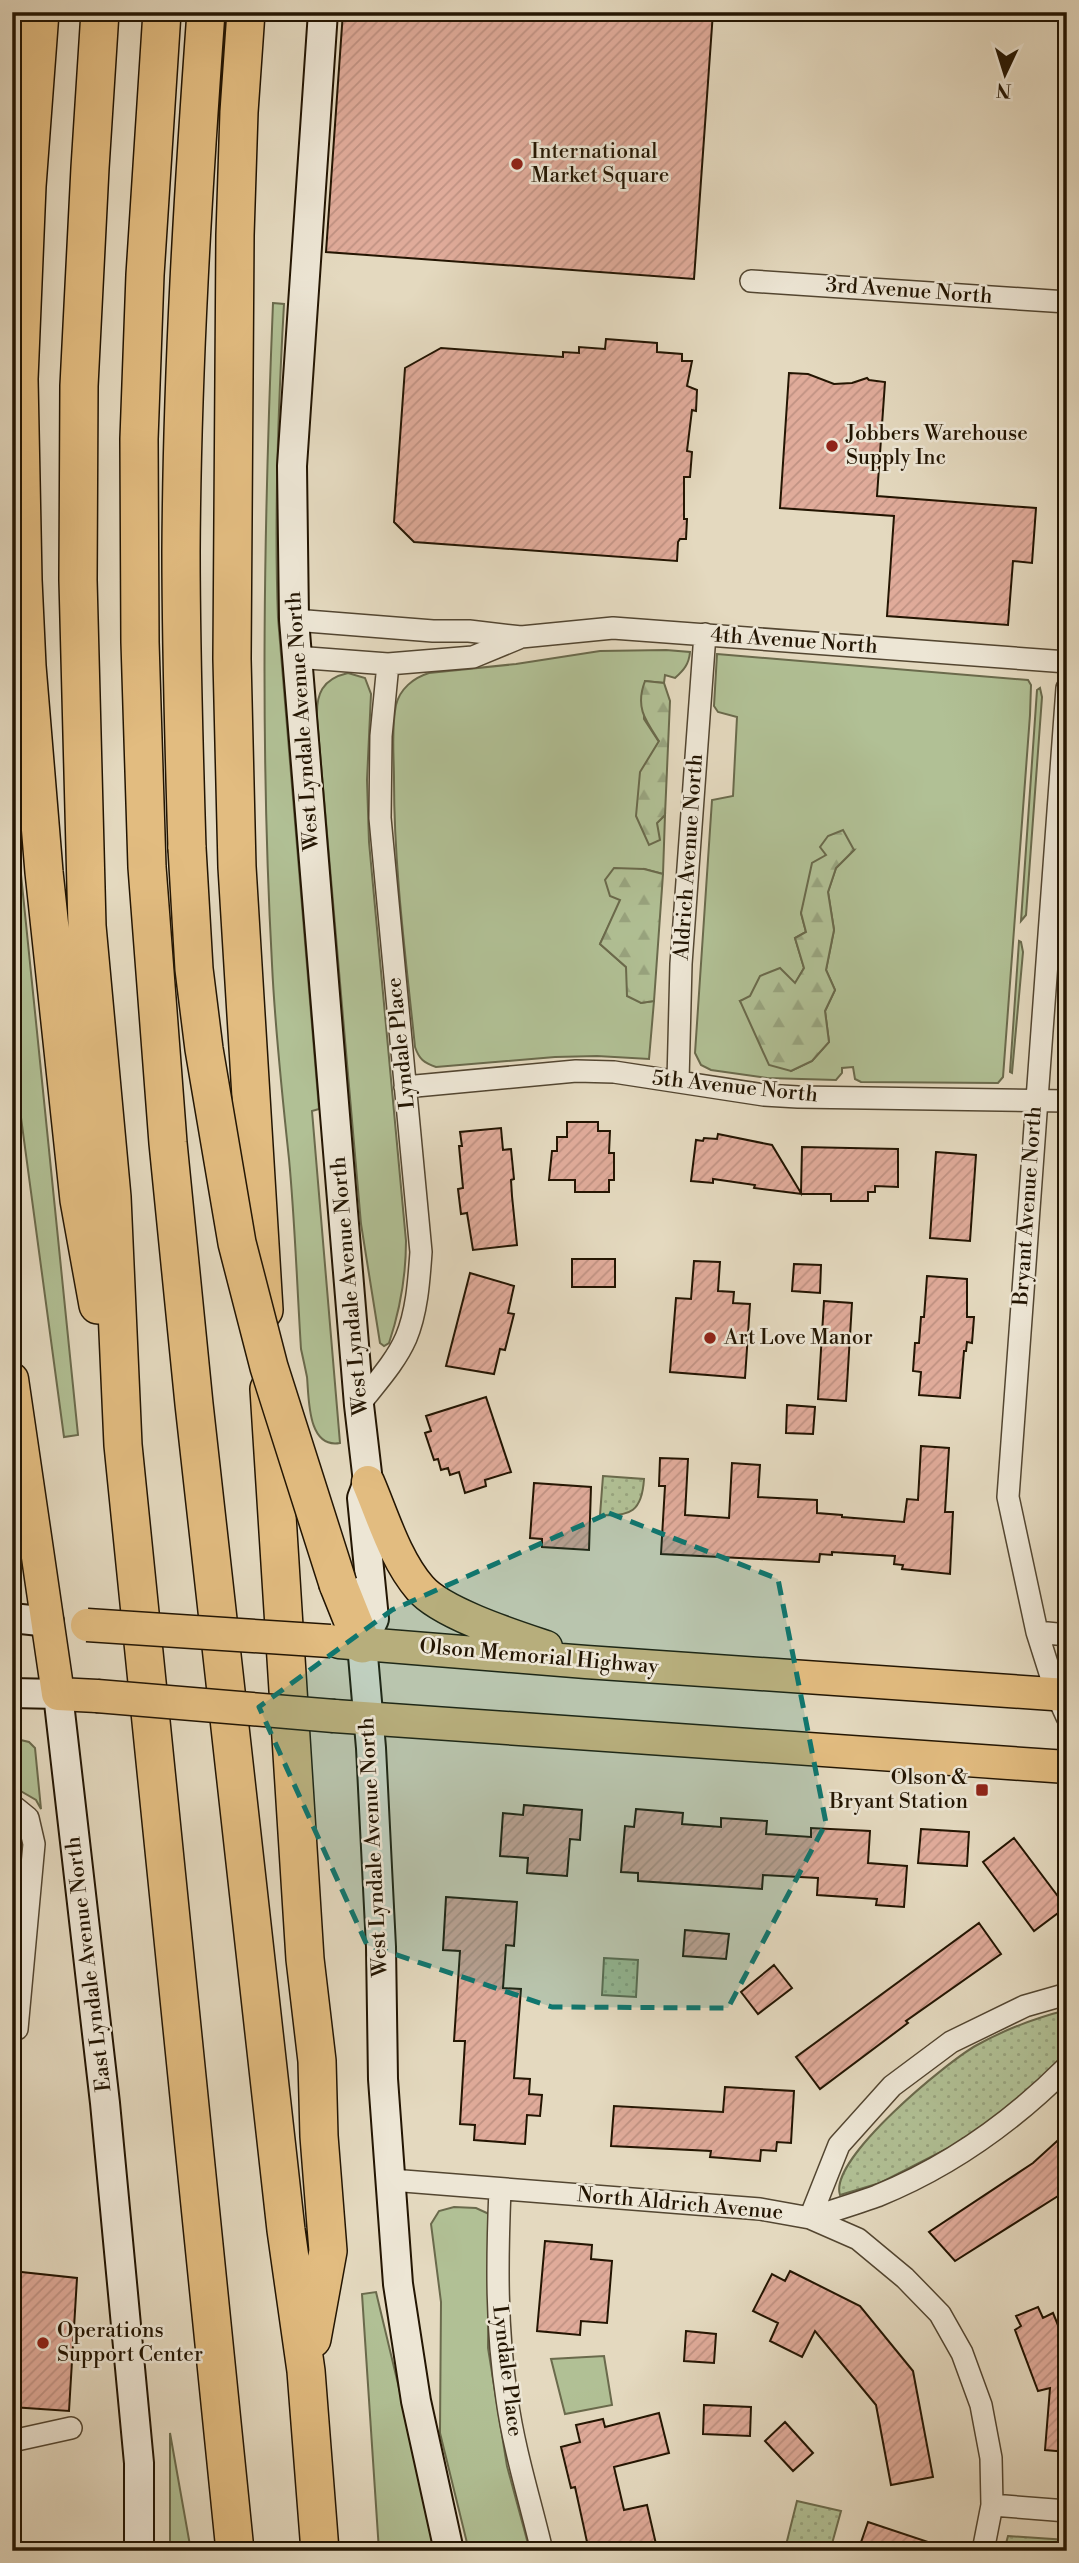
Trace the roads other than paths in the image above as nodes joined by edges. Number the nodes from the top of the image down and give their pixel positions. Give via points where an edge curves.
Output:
1 (40, 12) edge
2 (100, 12) edge
3 (162, 12) edge
4 (206, 12) edge
5 (246, 12) edge
6 (265, 12) edge
7 (323, 12) edge
8 (239, 112) junction
9 (751, 281) dead end
10 (1067, 302) edge
11 (294, 620) junction
12 (705, 634) junction
13 (521, 638) junction
14 (295, 657) junction
15 (1067, 662) edge
16 (388, 664) junction
17 (1067, 688) edge
18 (678, 1081) junction
19 (405, 1087) junction
20 (1036, 1100) junction
21 (1067, 1101) edge
22 (12, 1379) edge
23 (359, 1405) junction
24 (123, 1445) junction
25 (368, 1482) junction
26 (12, 1618) edge
27 (48, 1622) junction
28 (1037, 1632) junction
29 (1067, 1635) edge
30 (346, 1643) junction
31 (586, 1662) junction
32 (12, 1693) edge
33 (58, 1694) junction
34 (1064, 1702) edge
35 (368, 1719) junction
36 (1067, 1767) edge
37 (12, 1805) edge
38 (1067, 1994) edge
39 (15, 2029) edge
40 (1067, 2067) edge
41 (391, 2180) junction
42 (500, 2189) junction
43 (810, 2218) junction
44 (306, 2371) junction
45 (71, 2428) dead end
46 (12, 2441) edge
47 (992, 2505) junction
48 (1067, 2511) edge
49 (139, 2551) edge
50 (235, 2551) edge
51 (320, 2551) edge
52 (449, 2551) edge
53 (542, 2551) edge
54 (983, 2551) edge

1 - 24 highway via 19,379 27,666 79,1200
2 - 24 highway via 82,300 78,593 87,926 112,1197
3 - 44 highway via 145,262 139,439 147,867 194,1404 286,2230
4 - 30 highway, bridge via 188,302 181,549 183,727 194,969 237,1243 269,1367 338,1584
5 - 8 highway
6 - 8 highway
7 - 11 main road, West Lyndale Avenue North via 292,466
8 - 44 highway via 232,646 237,867 305,1959 317,2061 328,2251
9 - 10 street, 3rd Avenue North
11 - 13 street, 4th Avenue North
11 - 14 main road, West Lyndale Avenue North
12 - 13 street, 4th Avenue North via 613,628
12 - 15 street, 4th Avenue North
12 - 18 street, Aldrich Avenue North via 681,964
13 - 16 street, 4th Avenue North via 472,657
14 - 16 street, 4th Avenue North
14 - 23 main road, West Lyndale Avenue North
16 - 19 street, Lyndale Place via 380,818
17 - 20 street, Bryant Avenue North
18 - 19 street, 5th Avenue North via 576,1072
18 - 20 street, 5th Avenue North via 798,1097
19 - 23 street, Lyndale Place via 421,1252 418,1289 406,1339
20 - 21 street, 5th Avenue North
20 - 28 street, Bryant Avenue North via 1008,1497
22 - 27 main road, East Lyndale Avenue North
23 - 25 main road, West Lyndale Avenue North
24 - 50 highway
25 - 30 main road, West Lyndale Avenue North via 362,1499 374,1619
25 - 31 main road via 397,1550 421,1590 485,1625
26 - 27 main road, Olson Memorial Highway
27 - 30 main road, Olson Memorial Highway, bridge
27 - 33 main road, East Lyndale Avenue North
28 - 29 street
28 - 34 street, Bryant Avenue North
30 - 31 main road, Olson Memorial Highway
30 - 35 main road, West Lyndale Avenue North
31 - 34 main road, Olson Memorial Highway
32 - 33 main road
33 - 35 main road, bridge
33 - 49 main road, East Lyndale Avenue North via 105,2103 139,2463
35 - 36 main road
35 - 41 main road, West Lyndale Avenue North
37 - 39 street via 28,1818 34,1844
38 - 43 street via 1025,2006 951,2042 892,2086 839,2145
40 - 43 street via 995,2132 942,2164 877,2196
41 - 42 street, North Aldrich Avenue
41 - 52 main road, West Lyndale Avenue North via 398,2284 416,2401
42 - 43 street, North Aldrich Avenue via 760,2209
42 - 53 street, Lyndale Place via 499,2333 507,2400
43 - 47 street, North Aldrich Avenue via 858,2239 940,2314 962,2353 981,2404 991,2458
44 - 51 highway
45 - 46 street
47 - 48 street
47 - 54 street, North Aldrich Avenue

